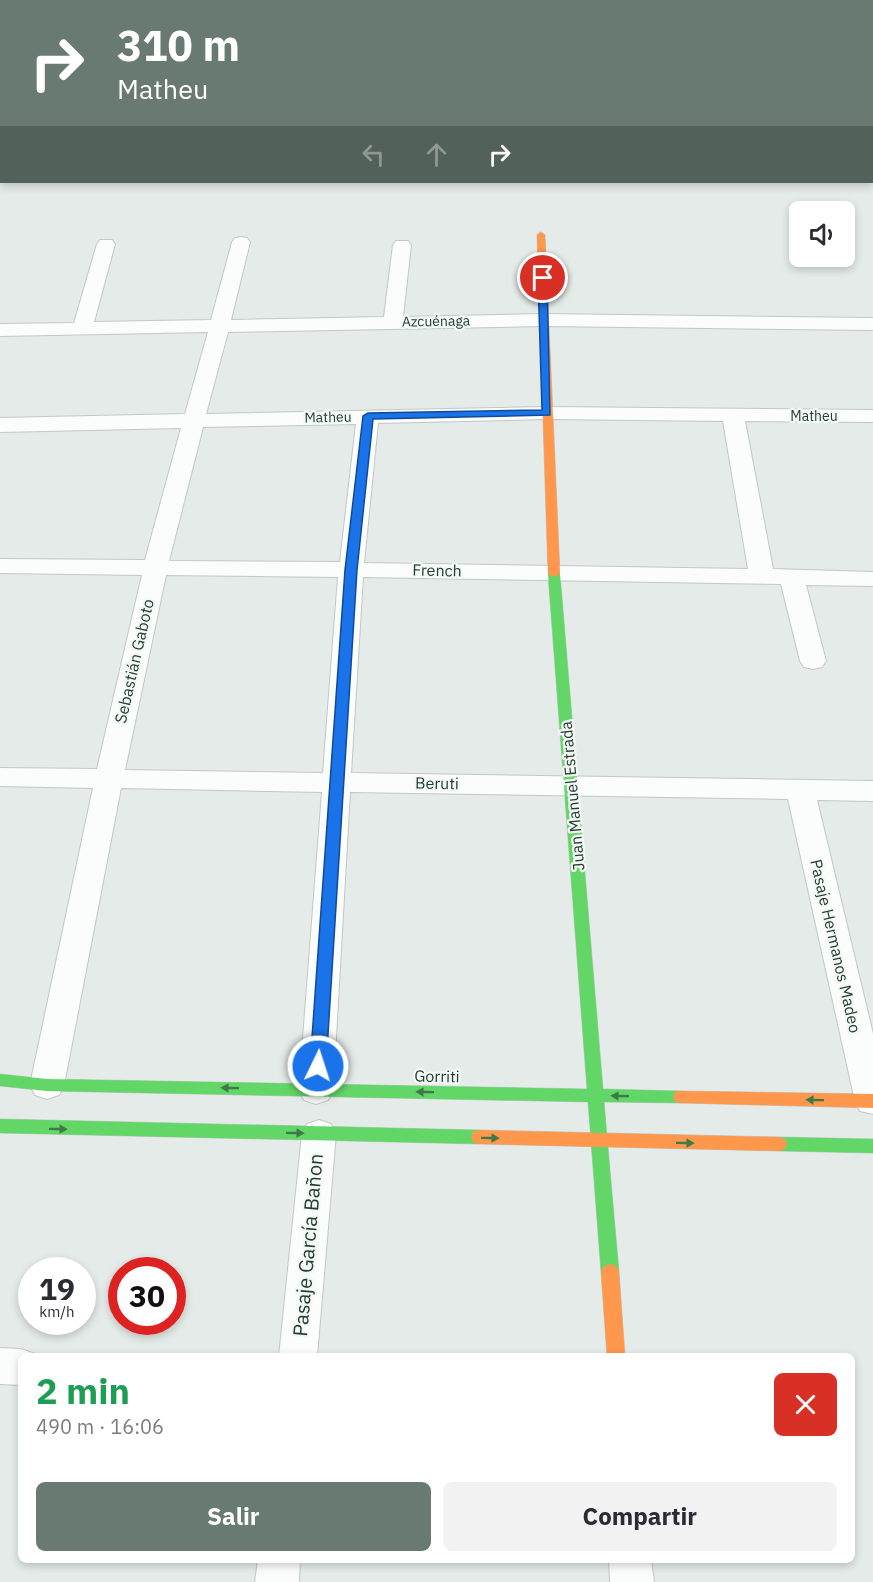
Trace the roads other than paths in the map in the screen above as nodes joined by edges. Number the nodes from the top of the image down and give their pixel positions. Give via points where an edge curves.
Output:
1 (541, 236) dead end
2 (241, 242) dead end
3 (106, 244) dead end
4 (402, 245) dead end
5 (544, 320) junction
6 (393, 322) junction
7 (873, 324) edge
8 (221, 325) junction
9 (82, 328) junction
10 (0, 330) edge
11 (547, 413) junction
12 (368, 416) junction
13 (733, 416) junction
14 (873, 416) edge
15 (195, 420) junction
16 (0, 425) edge
17 (0, 566) edge
18 (155, 568) junction
19 (351, 570) junction
20 (554, 572) junction
21 (762, 577) junction
22 (792, 578) junction
23 (873, 579) edge
24 (813, 661) dead end
25 (0, 777) edge
26 (108, 778) junction
27 (336, 782) junction
28 (571, 786) junction
29 (800, 790) junction
30 (873, 791) edge
31 (0, 1080) edge
32 (47, 1085) junction
33 (316, 1090) junction
34 (597, 1096) junction
35 (873, 1101) edge
36 (0, 1126) edge
37 (318, 1134) junction
38 (601, 1141) junction
39 (873, 1146) edge
40 (297, 1353) edge
41 (616, 1353) edge
42 (0, 1366) edge
43 (18, 1367) edge
44 (279, 1563) edge
45 (630, 1563) edge
46 (277, 1582) edge
47 (632, 1582) edge

1 - 5 street, Juan Manuel Estrada
2 - 8 street, Sebastián Gaboto
3 - 9 street
4 - 6 street
5 - 6 street, Azcuénaga
5 - 7 street, Azcuénaga
5 - 11 street, Juan Manuel Estrada
6 - 8 street, Azcuénaga
8 - 9 street, Azcuénaga
8 - 15 street, Sebastián Gaboto
9 - 10 street, Azcuénaga
11 - 12 street, Matheu
11 - 13 street, Matheu
11 - 20 street, Juan Manuel Estrada
12 - 15 street, Matheu
12 - 19 street
13 - 14 street, Matheu
13 - 21 street
15 - 16 street, Matheu
15 - 18 street, Sebastián Gaboto
17 - 18 street, French
18 - 19 street, French
18 - 26 street, Sebastián Gaboto
19 - 20 street, French
19 - 27 street
20 - 21 street, French
20 - 28 street, Juan Manuel Estrada
21 - 22 street, French
22 - 23 street, French
22 - 24 street
25 - 26 street, Beruti
26 - 27 street, Beruti
26 - 32 street, Sebastián Gaboto
27 - 28 street, Beruti
27 - 33 street
28 - 29 street, Beruti
28 - 34 street, Juan Manuel Estrada
29 - 30 street, Beruti
29 - 35 street, Pasaje Hermanos Madeo
31 - 32 street, Gorriti
33 -> 32 street, Gorriti
34 -> 33 street, Gorriti
35 -> 34 street, Gorriti
34 - 38 street, Juan Manuel Estrada
36 -> 37 street
37 -> 38 street
37 - 40 street, Pasaje García Bañon
38 -> 39 street
38 - 41 street, Juan Manuel Estrada
42 - 43 street
44 - 46 street
45 - 47 street

